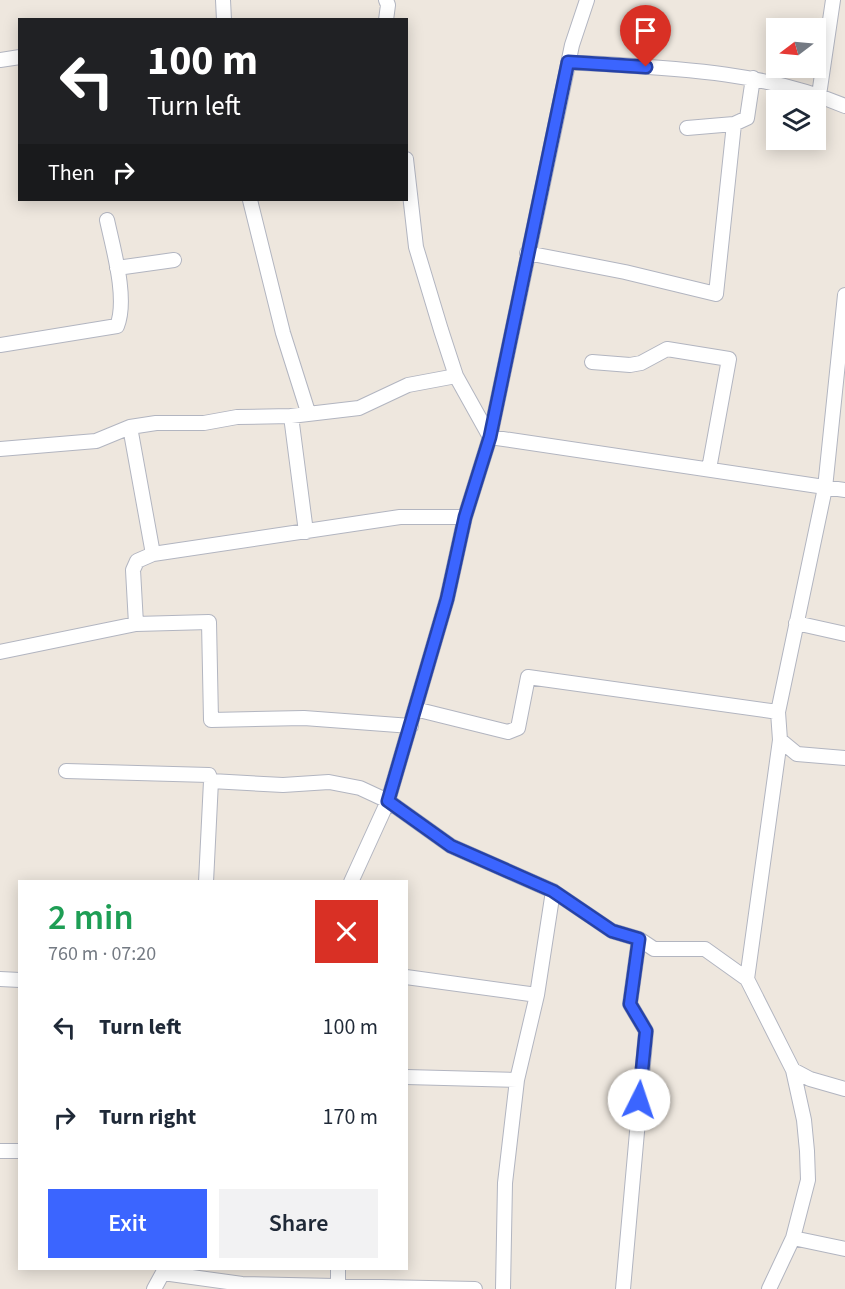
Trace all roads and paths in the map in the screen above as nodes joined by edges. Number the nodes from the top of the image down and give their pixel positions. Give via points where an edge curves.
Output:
1 (223, 0) edge
2 (386, 0) edge
3 (587, 0) edge
4 (834, 0) edge
5 (224, 18) edge
6 (386, 18) edge
7 (18, 57) edge
8 (0, 60) edge
9 (568, 62) junction
10 (753, 78) junction
11 (800, 90) edge
12 (820, 90) edge
13 (826, 98) edge
14 (845, 106) edge
15 (734, 124) junction
16 (687, 128) dead end
17 (408, 177) edge
18 (250, 201) edge
19 (107, 220) dead end
20 (527, 253) junction
21 (174, 260) dead end
22 (117, 267) junction
23 (845, 295) edge
24 (0, 345) edge
25 (592, 362) dead end
26 (456, 376) junction
27 (308, 412) junction
28 (291, 416) junction
29 (130, 427) junction
30 (490, 437) junction
31 (0, 449) edge
32 (709, 469) junction
33 (825, 488) junction
34 (845, 490) edge
35 (465, 517) junction
36 (306, 532) junction
37 (153, 554) junction
38 (796, 623) junction
39 (135, 624) junction
40 (845, 634) edge
41 (0, 652) edge
42 (416, 710) junction
43 (778, 712) junction
44 (411, 726) junction
45 (780, 740) junction
46 (845, 758) edge
47 (66, 771) dead end
48 (211, 781) junction
49 (388, 801) junction
50 (206, 880) edge
51 (352, 880) edge
52 (553, 891) junction
53 (639, 939) junction
54 (408, 977) edge
55 (747, 979) junction
56 (0, 980) edge
57 (18, 980) edge
58 (537, 995) junction
59 (793, 1070) junction
60 (408, 1077) edge
61 (517, 1080) junction
62 (845, 1089) edge
63 (0, 1151) edge
64 (18, 1151) edge
65 (793, 1238) junction
66 (845, 1249) edge
67 (338, 1270) edge
68 (164, 1271) edge
69 (338, 1285) junction
70 (154, 1289) edge
71 (475, 1289) edge
72 (503, 1289) edge
73 (623, 1289) edge
74 (769, 1289) edge

1 - 5 street
2 - 6 street
3 - 9 street
4 - 12 street
7 - 8 street
9 - 10 street
9 - 20 street
10 - 11 street
10 - 15 street via 747,118
13 - 14 street
15 - 16 street
15 - 20 street via 716,294
17 - 26 street via 416,247
18 - 27 street via 283,333
19 - 22 street
20 - 30 street
21 - 22 street
22 - 24 street via 117,326
23 - 33 street
25 - 32 street via 630,365 667,349 729,359
26 - 27 street via 408,386 359,408
26 - 30 street
27 - 28 street
28 - 29 street
28 - 36 street
29 - 31 street via 96,441
29 - 37 street
30 - 32 street
30 - 35 street
32 - 33 street
33 - 34 street
33 - 38 street
35 - 36 street via 400,517
35 - 42 street
36 - 37 street
37 - 39 street via 137,561 133,570
38 - 40 street
38 - 43 street
39 - 41 street
39 - 44 street via 208,622 211,720 303,718
42 - 43 street via 508,732 518,728 521,720 528,677
42 - 44 street
43 - 45 street
44 - 49 street
45 - 46 street via 796,754
45 - 55 street
47 - 48 street via 174,772 209,775
48 - 49 street via 283,785 329,782 360,788
48 - 50 street
49 - 51 street
49 - 52 street via 451,846
52 - 53 street via 612,931
52 - 58 street
53 - 55 street via 654,949 705,949
53 - 73 street via 630,1004 646,1031
54 - 58 street
55 - 59 street
56 - 57 street
58 - 61 street
59 - 62 street
59 - 65 street via 804,1120 808,1180
60 - 61 street
61 - 72 street via 505,1183
63 - 64 street
65 - 66 street
65 - 74 street
67 - 69 street
68 - 69 street via 242,1284
68 - 70 street
69 - 71 street

